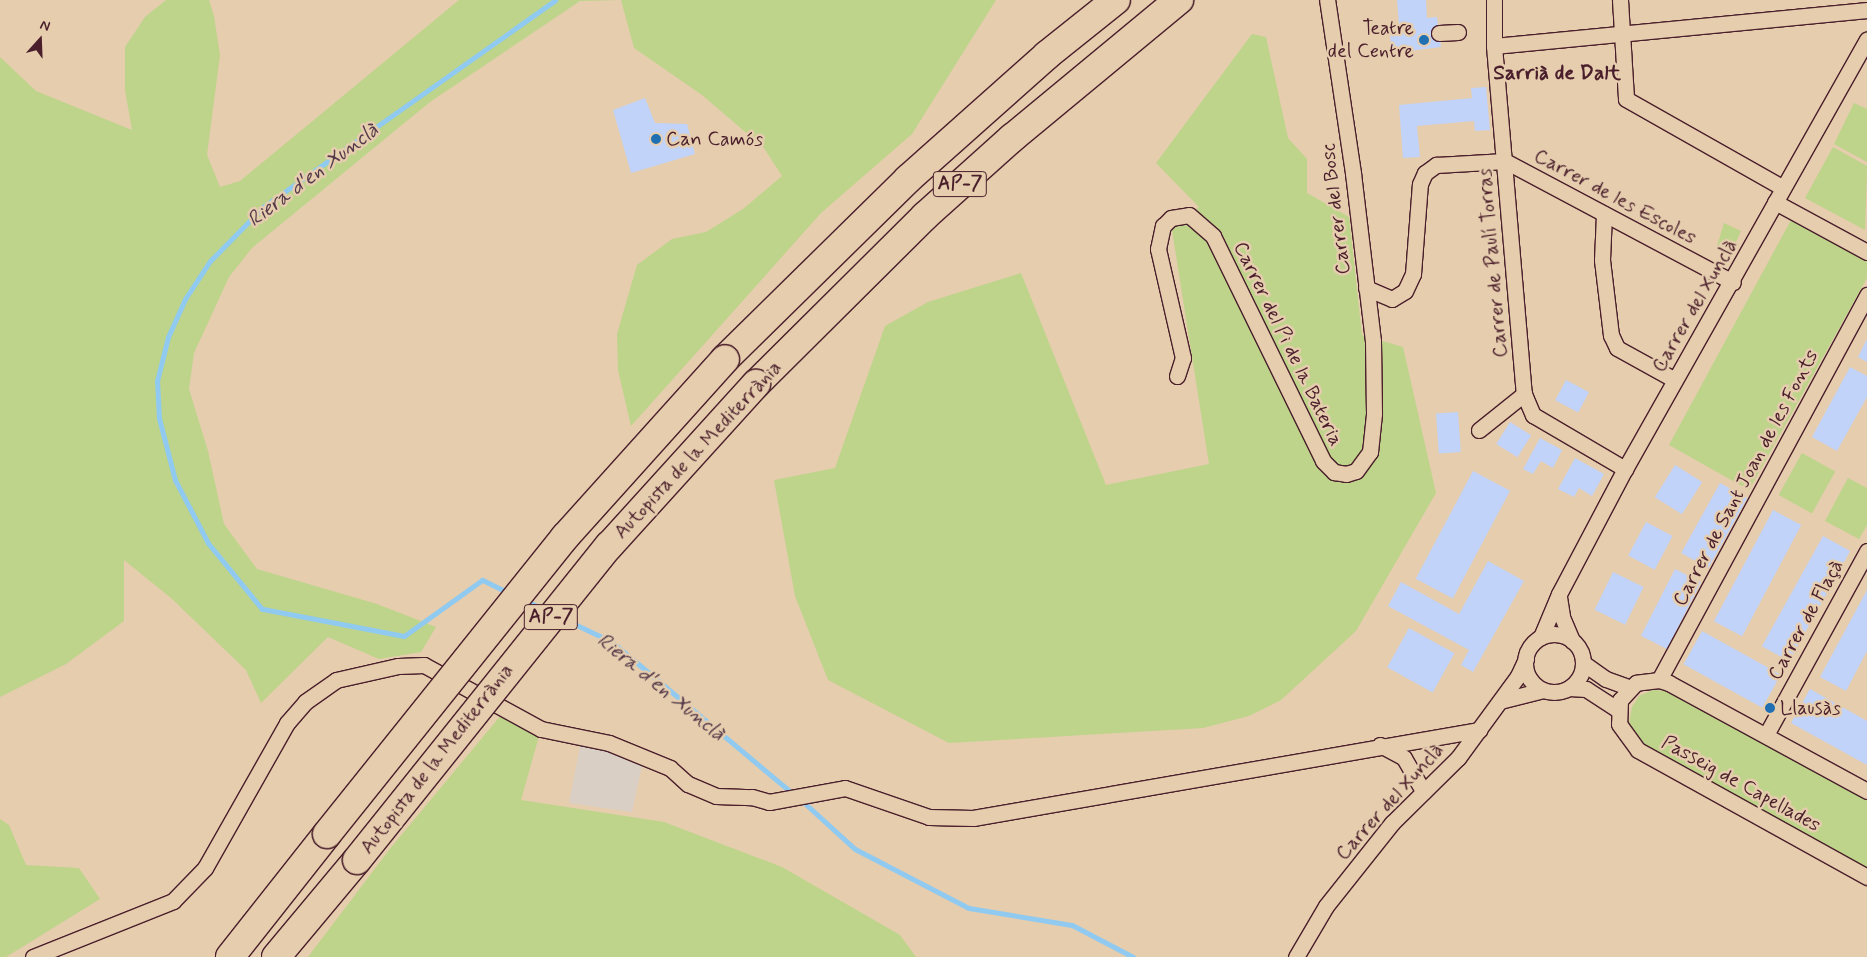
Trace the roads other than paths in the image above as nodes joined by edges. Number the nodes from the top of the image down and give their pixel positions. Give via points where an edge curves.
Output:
1 (1116, 0) edge
2 (1179, 0) edge
3 (1328, 0) edge
4 (1494, 0) edge
5 (1620, 0) edge
6 (1849, 0) edge
7 (1867, 10) edge
8 (1458, 32) dead end
9 (1439, 33) dead end
10 (1623, 36) junction
11 (1867, 38) edge
12 (1494, 46) junction
13 (1505, 161) junction
14 (1783, 188) junction
15 (1775, 202) junction
16 (1604, 214) junction
17 (1867, 252) edge
18 (1733, 282) junction
19 (1366, 288) junction
20 (1867, 295) edge
21 (1177, 376) dead end
22 (1675, 380) junction
23 (1524, 394) junction
24 (1479, 430) dead end
25 (1625, 470) junction
26 (1866, 553) edge
27 (1559, 594) junction
28 (1541, 637) junction
29 (1572, 640) junction
30 (1526, 659) junction
31 (1583, 663) junction
32 (1659, 680) junction
33 (1628, 687) junction
34 (1569, 688) junction
35 (1543, 690) junction
36 (1500, 700) junction
37 (1617, 710) junction
38 (1479, 730) junction
39 (1766, 735) junction
40 (1380, 745) junction
41 (1867, 791) edge
42 (1424, 792) junction
43 (1867, 877) edge
44 (34, 957) edge
45 (230, 957) edge
46 (276, 957) edge
47 (1296, 957) edge

1 - 45 highway, Autopista de la Mediterrània / AP-7, bridge via 1047,56 908,179 725,359 559,544
2 - 46 highway, Autopista de la Mediterrània / AP-7, bridge via 1012,138 925,216 756,384 609,546
3 - 19 street, Carrer del Bosc
4 - 12 street, Carrer de Paulí Torras
5 - 10 street
6 - 7 street
7 - 10 street
8 - 9 street
10 - 12 street
10 - 14 street via 1626,99
11 - 14 street, Carrer del Xunclà
12 - 13 street, Carrer de Paulí Torras
13 - 16 street, Carrer de les Escoles
13 - 19 street, Carrer del Bosc via 1436,165 1425,173 1420,184 1412,274 1405,291 1392,299
13 - 23 street, Carrer de Paulí Torras
14 - 15 street, Carrer del Xunclà
15 - 17 street
15 - 18 street, Carrer del Xunclà
16 - 18 street, Carrer de les Escoles
16 - 22 street via 1602,260 1611,335 1618,348
18 - 22 street, Carrer del Xunclà
19 - 21 street, Carrer del Pi de la Bateria via 1372,341 1373,435 1366,462 1356,471 1334,472 1323,461 1212,236 1189,215 1171,218 1163,226 1158,249 1183,358
20 - 32 street, Carrer de Sant Joan de les Fonts
22 - 25 street, Carrer del Xunclà
23 - 24 street
23 - 25 street, Carrer de Paulí Torras via 1533,415
25 - 27 street, Carrer del Xunclà
26 - 39 street, Carrer de Flaçà
27 - 28 street, Carrer del Xunclà
27 - 29 street via 1562,617
28 - 29 street via 1560,635
28 - 30 street
29 - 31 street
30 - 35 street via 1529,677
30 - 36 street, Carrer del Xunclà
31 - 33 street via 1606,679
31 - 34 street via 1582,673
32 - 33 street
32 - 39 street
33 - 37 street
34 - 35 street via 1554,692
34 - 37 street via 1586,689
35 - 36 street
36 - 38 street, Carrer del Xunclà
37 - 43 street, Passeig de Capellades via 1622,731 1638,750
38 - 40 street
38 - 42 street, Carrer del Xunclà
39 - 41 street
40 - 42 street via 1404,758
40 - 44 street via 973,818 929,817 845,788 769,802 752,797 716,796 688,784 670,768 609,743 542,728 424,664 398,666 336,680 305,702 287,723 205,868 174,901
42 - 47 street, Carrer del Xunclà via 1392,823 1326,906

